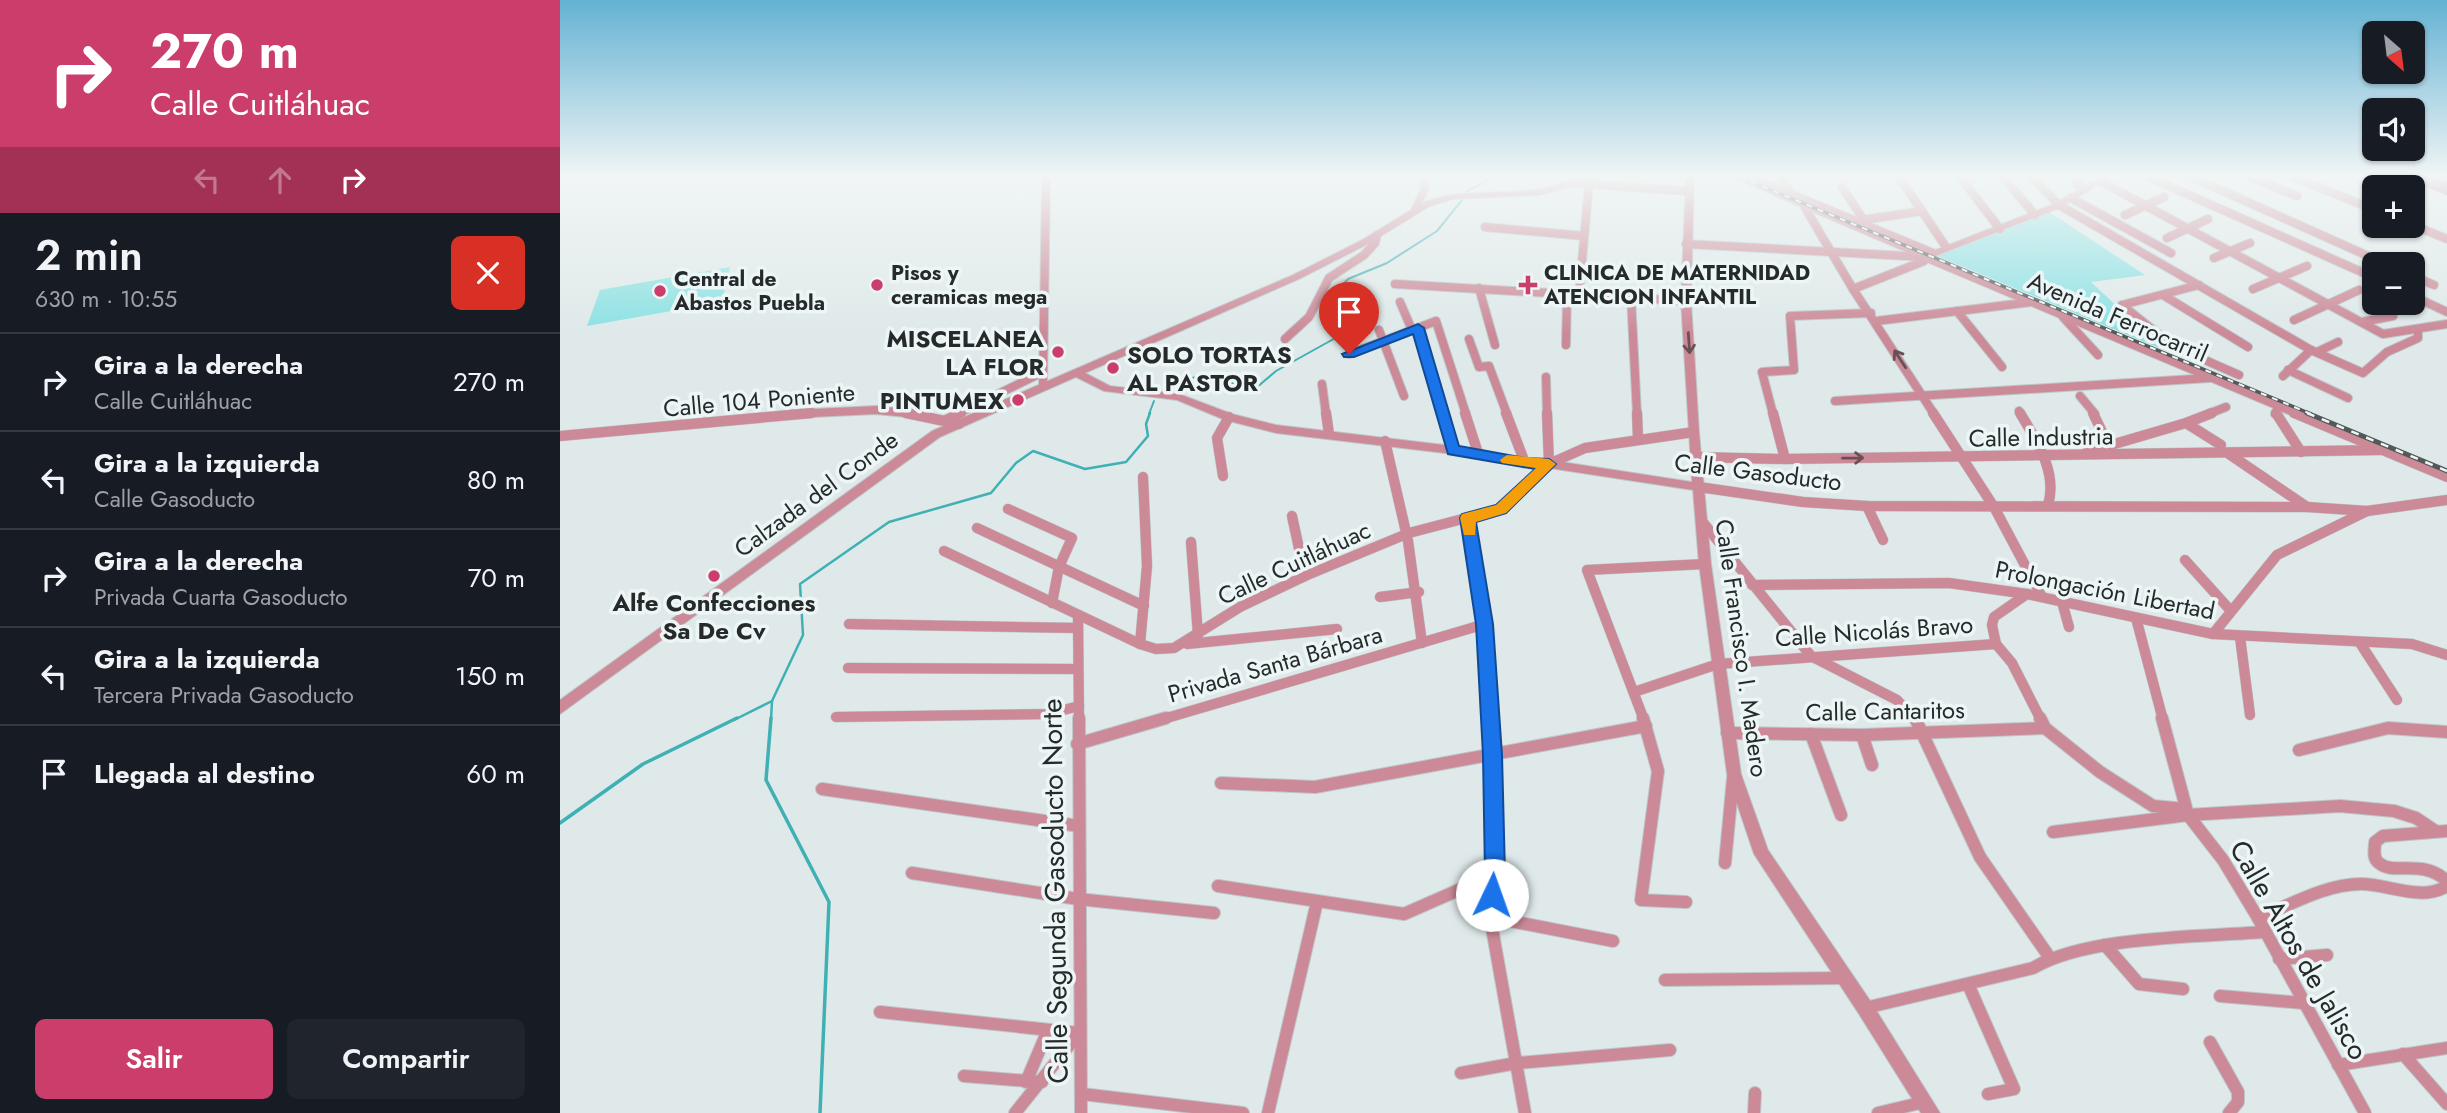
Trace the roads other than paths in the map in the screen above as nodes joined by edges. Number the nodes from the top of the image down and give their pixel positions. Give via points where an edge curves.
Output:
1 (1045, 229) edge
2 (1386, 229) edge
3 (1506, 229) edge
4 (1584, 229) edge
5 (1687, 229) edge
6 (1817, 229) edge
7 (1863, 229) edge
8 (1877, 229) edge
9 (1934, 229) edge
10 (2000, 229) edge
11 (2101, 229) edge
12 (2127, 229) edge
13 (2187, 229) edge
14 (2191, 229) edge
15 (2265, 229) edge
16 (2308, 229) edge
17 (2425, 230) edge
18 (1377, 235) junction
19 (1584, 236) junction
20 (2168, 238) dead end
21 (2447, 239) edge
22 (2250, 243) dead end
23 (1686, 244) junction
24 (1946, 247) junction
25 (2231, 251) junction
26 (1831, 252) junction
27 (2171, 253) dead end
28 (2362, 253) edge
29 (1929, 255) junction
30 (2214, 258) dead end
31 (2307, 266) dead end
32 (2362, 272) edge
33 (2278, 277) junction
34 (2425, 281) edge
35 (1395, 284) dead end
36 (2199, 285) junction
37 (2434, 285) dead end
38 (1479, 288) junction
39 (1853, 289) junction
40 (2253, 289) dead end
41 (2359, 290) dead end
42 (1567, 294) junction
43 (1579, 294) junction
44 (2162, 295) junction
45 (1631, 297) junction
46 (1686, 300) junction
47 (1400, 302) dead end
48 (2033, 302) junction
49 (2425, 302) edge
50 (2329, 304) junction
51 (1957, 311) junction
52 (2447, 312) edge
53 (2060, 314) junction
54 (2393, 316) dead end
55 (1874, 317) junction
56 (2294, 320) dead end
57 (2362, 322) junction
58 (2447, 324) edge
59 (1415, 329) junction
60 (2418, 329) junction
61 (1379, 330) dead end
62 (1285, 339) dead end
63 (1469, 340) dead end
64 (1384, 341) junction
65 (2338, 342) dead end
66 (1495, 345) dead end
67 (1566, 345) dead end
68 (2248, 347) dead end
69 (2314, 351) junction
70 (1349, 354) dead end
71 (2098, 355) dead end
72 (2002, 367) dead end
73 (1041, 373) junction
74 (1077, 373) junction
75 (2239, 375) dead end
76 (1546, 377) dead end
77 (2214, 378) junction
78 (1322, 384) dead end
79 (1043, 386) junction
80 (1404, 396) dead end
81 (2080, 396) dead end
82 (1925, 397) junction
83 (2348, 398) dead end
84 (1835, 401) dead end
85 (2279, 405) junction
86 (2226, 407) dead end
87 (2019, 411) dead end
88 (1229, 416) junction
89 (946, 420) junction
90 (2186, 423) junction
91 (959, 424) junction
92 (1694, 432) junction
93 (1329, 434) junction
94 (560, 436) edge
95 (1638, 439) junction
96 (1385, 441) junction
97 (2099, 448) junction
98 (2225, 449) junction
99 (1453, 450) junction
100 (2385, 450) junction
101 (2301, 452) junction
102 (1478, 453) junction
103 (2044, 455) junction
104 (2078, 455) junction
105 (1696, 457) junction
106 (1964, 457) junction
107 (1785, 459) junction
108 (1525, 463) junction
109 (1549, 464) junction
110 (1223, 476) dead end
111 (1143, 477) dead end
112 (2447, 477) edge
113 (1699, 487) junction
114 (2447, 500) edge
115 (2048, 505) junction
116 (1867, 506) junction
117 (1994, 507) junction
118 (2307, 507) junction
119 (1008, 509) dead end
120 (2367, 511) junction
121 (1292, 516) dead end
122 (1468, 518) junction
123 (1701, 519) junction
124 (977, 528) dead end
125 (1409, 533) junction
126 (1883, 540) dead end
127 (1191, 542) dead end
128 (944, 551) dead end
129 (2186, 560) dead end
130 (1705, 564) junction
131 (1059, 567) junction
132 (1305, 576) junction
133 (1752, 585) junction
134 (1419, 592) junction
135 (2027, 594) junction
136 (1380, 597) dead end
137 (2042, 597) junction
138 (2062, 602) junction
139 (1052, 603) junction
140 (1144, 606) junction
141 (2231, 611) junction
142 (2136, 618) junction
143 (1078, 621) junction
144 (849, 624) dead end
145 (1485, 624) junction
146 (2069, 626) dead end
147 (1337, 629) dead end
148 (2213, 634) junction
149 (1198, 635) junction
150 (2240, 637) junction
151 (1422, 643) junction
152 (2360, 643) junction
153 (1140, 644) junction
154 (1182, 644) junction
155 (1996, 644) junction
156 (2447, 655) edge
157 (1811, 656) junction
158 (1718, 664) junction
159 (848, 668) dead end
160 (1077, 669) junction
161 (1634, 692) junction
162 (2397, 700) dead end
163 (1079, 706) junction
164 (560, 708) edge
165 (2250, 715) dead end
166 (836, 716) dead end
167 (1646, 726) junction
168 (2045, 728) junction
169 (1923, 732) junction
170 (2447, 732) edge
171 (1727, 733) junction
172 (1811, 733) junction
173 (1862, 735) junction
174 (1077, 744) junction
175 (2299, 750) dead end
176 (1492, 755) junction
177 (1872, 765) dead end
178 (1734, 774) junction
179 (1221, 783) dead end
180 (822, 789) dead end
181 (2187, 812) junction
182 (1840, 815) dead end
183 (1079, 827) junction
184 (2441, 830) edge
185 (2053, 832) dead end
186 (1725, 863) dead end
187 (912, 873) dead end
188 (1495, 874) junction
189 (2447, 883) edge
190 (1218, 886) dead end
191 (1079, 899) junction
192 (1317, 902) junction
193 (1686, 902) dead end
194 (1214, 912) dead end
195 (1490, 917) junction
196 (2258, 918) junction
197 (2264, 932) junction
198 (1613, 941) dead end
199 (2105, 945) junction
200 (2327, 955) dead end
201 (2050, 958) junction
202 (2279, 959) junction
203 (1844, 978) junction
204 (1665, 980) dead end
205 (1968, 984) junction
206 (2183, 989) dead end
207 (2220, 996) dead end
208 (2303, 1003) junction
209 (1865, 1008) junction
210 (880, 1012) dead end
211 (1048, 1030) junction
212 (1079, 1033) junction
213 (2210, 1042) dead end
214 (2447, 1048) edge
215 (1670, 1050) dead end
216 (2403, 1054) junction
217 (1517, 1063) junction
218 (2338, 1065) junction
219 (1461, 1073) dead end
220 (964, 1076) dead end
221 (1042, 1082) junction
222 (1026, 1083) junction
223 (1755, 1093) dead end
224 (1082, 1094) junction
225 (1988, 1094) dead end
226 (2447, 1104) edge
227 (1927, 1107) edge
228 (1015, 1113) edge
229 (1081, 1113) edge
230 (1243, 1113) edge
231 (1268, 1113) edge
232 (1525, 1113) edge
233 (1754, 1113) edge
234 (1878, 1113) edge
235 (2229, 1113) edge
236 (2365, 1113) edge

1 - 73 street
2 - 18 street, Calzada del Conde
3 - 19 street
4 - 19 street
5 - 23 street, Calle Francisco I. Madero
6 - 26 street
7 - 29 street, Avenida Ferrocarril
8 - 29 street
9 - 24 street
10 - 24 street
11 - 36 street
12 - 27 street
13 - 20 street
14 - 25 street
15 - 32 street
16 - 28 street
17 - 21 street
18 - 62 street via 1365,254 1327,280 1311,314
18 - 74 street, Calzada del Conde via 1296,278
19 - 43 street
22 - 25 street
23 - 26 street
23 - 46 street, Calle Francisco I. Madero
24 - 29 street
25 - 30 street
25 - 33 street
26 - 29 street
26 - 39 street
29 - 39 street
29 - 48 street, Avenida Ferrocarril
31 - 33 street
33 - 40 street
33 - 50 street
34 - 37 street
35 - 38 street
36 - 44 street
36 - 69 street
38 - 42 street
38 - 66 street
39 - 55 street
41 - 50 street
42 - 43 street
42 - 67 street
43 - 45 street
44 - 68 street
44 - 75 street via 2122,305 2173,346
45 - 46 street
45 - 95 street
46 -> 92 street, Calle Francisco I. Madero
47 - 59 street
48 - 51 street
48 - 53 street, Avenida Ferrocarril
49 - 52 street
50 - 56 street
50 - 57 street
51 - 55 street
51 - 72 street
53 - 71 street
53 - 77 street, Avenida Ferrocarril
54 - 57 street
82 -> 55 street
55 - 107 street via 1790,316 1794,370 1762,372
57 - 60 street via 2383,334
58 - 60 street
59 - 64 street
59 - 99 street
59 - 102 street via 1436,321
60 - 69 street via 2418,338 2388,352 2363,373
61 - 64 street
63 - 108 street via 1479,367 1489,366
64 - 70 street
64 - 80 street
65 - 69 street
69 - 83 street via 2285,373
73 - 79 street
73 - 89 street
74 - 79 street, Calzada del Conde
74 - 88 street, Calle Gasoducto via 1108,389 1179,397
76 - 109 street
77 - 82 street
77 - 85 street, Avenida Ferrocarril
78 - 93 street
79 - 91 street, Calzada del Conde
81 - 97 street via 2104,432
82 - 84 street
82 - 106 street
85 - 100 street, Avenida Ferrocarril
85 - 101 street via 2275,414
86 - 90 street
87 - 103 street
88 - 93 street, Calle Gasoducto via 1276,429
88 - 110 street via 1217,436
89 - 91 street, Calle 104 Poniente
89 - 94 street, Calle 104 Poniente via 911,411 837,411
90 - 97 street
90 - 98 street
91 - 164 street, Calzada del Conde via 908,452
92 - 95 street, Calle Cuitláhuac
92 - 105 street, Calle Francisco I. Madero
93 - 96 street, Calle Gasoducto
95 - 109 street, Calle Cuitláhuac via 1585,448
96 - 99 street, Calle Gasoducto
96 - 125 street
97 - 104 street
98 - 101 street, Calle Industria
98 - 104 street, Calle Industria
98 - 118 street
99 - 102 street, Calle Gasoducto
100 - 101 street, Calle Industria
100 - 112 street, Avenida Ferrocarril
102 - 108 street, Calle Gasoducto
103 - 104 street, Calle Industria
103 - 106 street, Calle Industria
103 - 115 street via 2053,496
105 - 107 street, Calle Industria
105 - 113 street, Calle Francisco I. Madero
107 -> 106 street, Calle Industria
106 - 117 street
108 - 109 street, Calle Gasoducto
109 - 113 street, Calle Gasoducto
109 - 122 street, Calle Cuitláhuac via 1501,509
111 - 140 street
113 - 116 street, Calle Gasoducto
113 - 123 street, Calle Francisco I. Madero
114 - 120 street, Calle Gasoducto
115 - 117 street, Calle Gasoducto
115 - 118 street, Calle Gasoducto
116 - 117 street, Calle Gasoducto
116 - 126 street
117 - 137 street
118 - 120 street, Calle Gasoducto
119 - 131 street via 1072,538
120 - 141 street via 2277,555
121 - 132 street
122 - 125 street, Calle Cuitláhuac
122 - 145 street
123 - 130 street, Calle Francisco I. Madero
123 - 133 street
124 - 131 street
125 - 132 street, Calle Cuitláhuac
125 - 134 street
127 - 149 street
128 - 139 street, Calle Cuitláhuac
129 - 141 street
130 - 158 street, Calle Francisco I. Madero
130 - 161 street via 1587,570
131 - 139 street
131 - 140 street
132 - 149 street, Calle Cuitláhuac via 1240,607
133 - 135 street, Prolongación Libertad via 1949,583
133 - 157 street
134 - 136 street
134 - 151 street
135 - 137 street, Prolongación Libertad
135 - 155 street via 1994,617
137 - 138 street, Prolongación Libertad
138 - 142 street, Prolongación Libertad
138 - 146 street
139 - 143 street, Calle Cuitláhuac
140 - 153 street
141 - 148 street
142 - 148 street, Prolongación Libertad
142 - 181 street
143 - 144 street
143 - 153 street, Calle Cuitláhuac
143 - 160 street, Calle Segunda Gasoducto Norte
145 - 151 street, Privada Santa Bárbara
145 - 176 street
147 - 154 street, Privada Santa Bárbara
148 - 150 street, Prolongación Libertad
149 - 154 street, Calle Cuitláhuac
150 - 152 street, Prolongación Libertad
150 - 165 street
151 - 174 street, Privada Santa Bárbara
152 - 156 street, Prolongación Libertad via 2412,644
152 - 162 street
153 - 154 street, Calle Cuitláhuac via 1165,650
155 - 157 street, Calle Nicolás Bravo
155 - 168 street via 2012,663
157 - 158 street, Calle Nicolás Bravo
157 - 169 street via 1897,700
158 - 161 street, Calle Nicolás Bravo
158 - 171 street, Calle Francisco I. Madero
159 - 160 street, Calle Segunda Gasoducto Norte
160 - 163 street, Calle Segunda Gasoducto Norte
161 - 167 street
163 - 166 street via 1048,714
163 - 174 street, Calle Segunda Gasoducto Norte
167 - 176 street
167 - 193 street via 1658,771 1641,900
168 - 169 street, Calle Cantaritos
168 - 181 street via 2153,806
169 - 173 street, Calle Cantaritos
169 - 201 street via 1980,857
170 - 175 street via 2388,728
171 - 172 street, Calle Cantaritos
171 - 178 street, Calle Francisco I. Madero
172 - 173 street, Calle Cantaritos
172 - 182 street
173 - 177 street
174 - 183 street, Calle Segunda Gasoducto Norte
176 - 179 street via 1315,787
176 - 188 street
178 - 186 street
178 - 203 street, Calle Francisco I. Madero via 1762,854
180 - 183 street
181 - 184 street via 2340,806 2394,811
181 - 185 street
181 - 196 street, Calle Altos de Jalisco
183 - 191 street, Calle Segunda Gasoducto Norte
184 - 189 street via 2382,836 2372,853 2381,866 2418,865 2436,871
187 - 191 street
188 - 192 street via 1404,914
188 - 195 street
189 - 196 street via 2442,891 2428,893 2349,884
190 - 192 street
191 - 194 street
191 - 212 street, Calle Segunda Gasoducto Norte
192 - 231 street
195 - 198 street
195 - 217 street
196 - 197 street, Calle Altos de Jalisco
197 - 199 street
197 - 202 street, Calle Altos de Jalisco
199 - 201 street
199 - 206 street via 2139,984
200 - 202 street
201 - 205 street via 2033,968
202 - 208 street, Calle Altos de Jalisco
203 - 204 street
203 - 209 street, Calle Francisco I. Madero
205 - 209 street
205 - 225 street via 2014,1089
207 - 208 street
208 - 218 street, Calle Altos de Jalisco
209 - 227 street, Calle Francisco I. Madero
210 - 211 street
211 - 212 street
211 - 222 street
212 - 221 street
212 - 224 street, Calle Segunda Gasoducto Norte
213 - 235 street via 2238,1093 2238,1102
214 - 216 street
215 - 217 street
216 - 218 street
216 - 226 street
217 - 219 street
217 - 232 street
218 - 236 street, Calle Altos de Jalisco
220 - 222 street
221 - 222 street
221 - 228 street
223 - 233 street
224 - 229 street, Calle Segunda Gasoducto Norte
224 - 230 street
227 - 234 street

